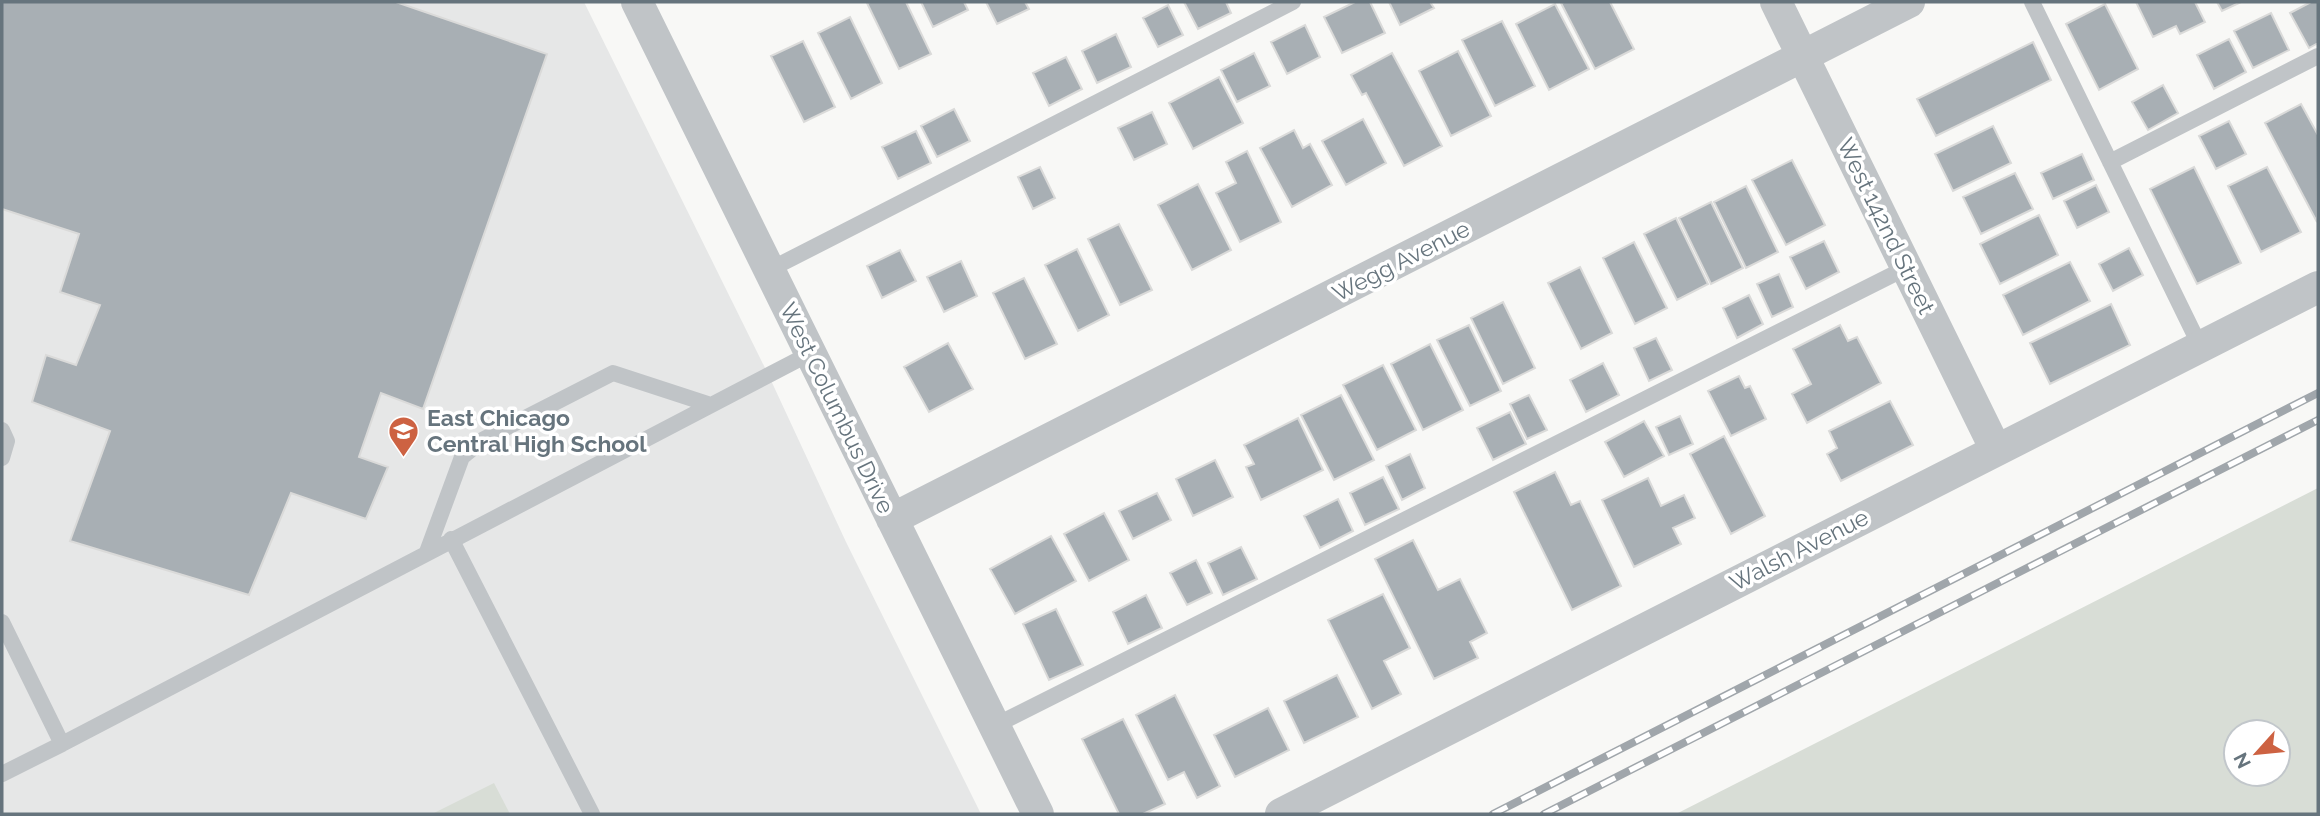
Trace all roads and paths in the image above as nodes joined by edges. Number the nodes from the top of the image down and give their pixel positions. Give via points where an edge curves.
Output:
1 (1293, 2) edge
2 (1776, 2) edge
3 (1909, 2) edge
4 (2032, 2) edge
5 (643, 4) edge
6 (1803, 56) junction
7 (2318, 56) edge
8 (2110, 162) junction
9 (1906, 268) junction
10 (769, 270) junction
11 (2318, 286) edge
12 (2200, 346) junction
13 (811, 353) junction
14 (711, 405) junction
15 (2, 430) edge
16 (1996, 450) junction
17 (2, 458) edge
18 (892, 519) junction
19 (451, 539) junction
20 (427, 552) junction
21 (2, 622) edge
22 (994, 726) junction
23 (62, 744) junction
24 (2, 774) edge
25 (592, 814) edge
26 (1038, 814) edge
27 (1281, 814) edge

1 - 10 lane
2 - 6 street, West 142nd Street
3 - 6 street, Wegg Avenue
4 - 8 lane
5 - 10 street, West Columbus Drive
6 - 9 street, West 142nd Street
6 - 18 street, Wegg Avenue
7 - 8 lane
8 - 12 lane
9 - 16 street, West 142nd Street
9 - 22 lane
10 - 13 street, West Columbus Drive
11 - 12 street, Walsh Avenue
12 - 16 street, Walsh Avenue
13 - 14 lane
13 - 18 street, West Columbus Drive
14 - 19 lane
14 - 20 lane via 613,373 484,439 462,457
15 - 17 lane via 7,441
16 - 27 street, Walsh Avenue
18 - 22 street, West Columbus Drive
19 - 20 lane
19 - 25 lane
20 - 23 lane
21 - 23 lane
22 - 26 street, West Columbus Drive
23 - 24 lane

